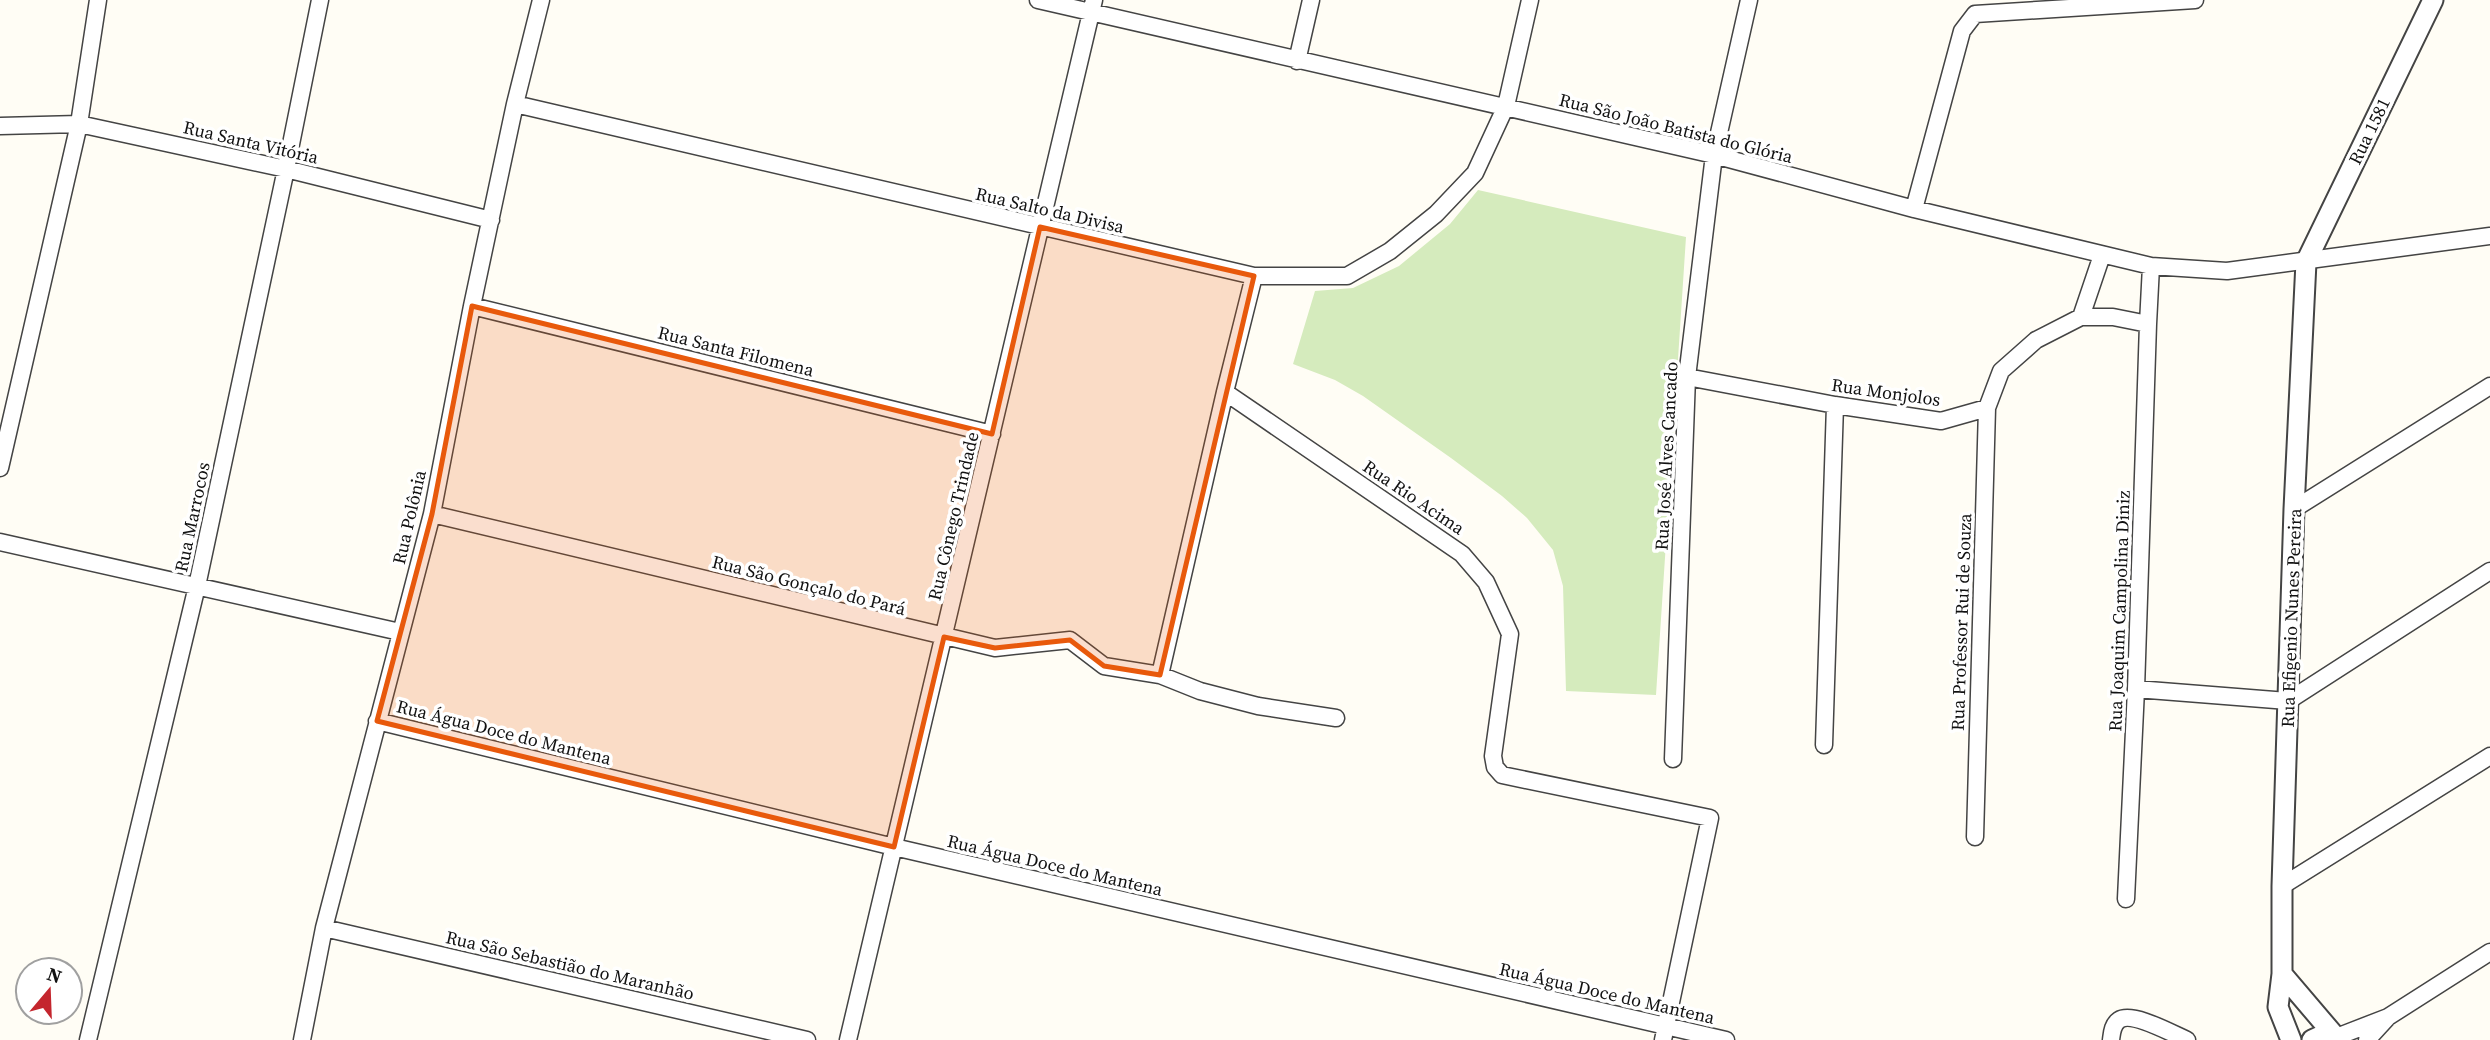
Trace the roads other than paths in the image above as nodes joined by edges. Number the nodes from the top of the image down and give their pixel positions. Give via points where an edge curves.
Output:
1 (98, 0) edge
2 (320, 0) edge
3 (541, 0) edge
4 (1038, 0) edge
5 (1311, 0) edge
6 (1530, 0) edge
7 (1749, 0) edge
8 (2194, 0) edge
9 (2433, 0) edge
10 (1093, 6) edge
11 (1297, 61) junction
12 (515, 104) junction
13 (1506, 106) junction
14 (79, 124) junction
15 (0, 126) edge
16 (1714, 156) junction
17 (286, 169) junction
18 (1914, 209) junction
19 (491, 220) junction
20 (1040, 228) junction
21 (2490, 236) edge
22 (2102, 255) junction
23 (2306, 262) junction
24 (2151, 266) junction
25 (1254, 275) junction
26 (472, 306) junction
27 (2081, 317) junction
28 (2148, 324) junction
29 (1687, 377) junction
30 (2490, 386) edge
31 (1224, 392) junction
32 (1835, 405) junction
33 (1987, 408) junction
34 (992, 434) junction
35 (0, 468) edge
36 (2294, 509) junction
37 (432, 514) junction
38 (0, 541) edge
39 (2490, 571) edge
40 (197, 586) junction
41 (400, 632) junction
42 (944, 637) junction
43 (1160, 675) junction
44 (2136, 689) junction
45 (2288, 701) junction
46 (1336, 718) dead end
47 (377, 721) junction
48 (1824, 746) dead end
49 (2490, 756) edge
50 (1673, 759) dead end
51 (1975, 837) dead end
52 (894, 847) junction
53 (2282, 886) junction
54 (2126, 899) dead end
55 (324, 928) junction
56 (2490, 952) edge
57 (2282, 974) junction
58 (2388, 1017) junction
59 (1665, 1034) edge
60 (2339, 1037) edge
61 (88, 1040) edge
62 (302, 1040) edge
63 (807, 1040) edge
64 (849, 1040) edge
65 (1726, 1040) edge
66 (2111, 1040) edge
67 (2187, 1040) edge
68 (2291, 1040) edge
69 (2312, 1040) edge
70 (2367, 1040) edge

1 - 14 street
2 - 17 street, Rua Marrocos
3 - 12 street, Rua Polônia
4 - 10 street, Rua São João Batista do Glória
5 - 11 street
6 - 13 street, Rua Salto da Divisa
7 - 16 street, Rua José Alves Cancado
8 - 18 street via 1975,14 1962,31
9 - 23 street, Rua 1581
10 - 11 street, Rua São João Batista do Glória
10 - 20 street, Rua Cônego Trindade
11 - 13 street, Rua São João Batista do Glória
12 - 19 street, Rua Polônia
12 - 20 street, Rua Salto da Divisa
13 - 16 street, Rua São João Batista do Glória
13 - 25 street, Rua Salto da Divisa via 1475,173 1436,214 1390,251 1347,276
14 - 15 street, Rua Santa Vitória
14 - 17 street, Rua Santa Vitória
14 - 35 street
16 - 18 street, Rua São João Batista do Glória
16 - 29 street, Rua José Alves Cancado
17 - 19 street, Rua Santa Vitória
17 - 40 street, Rua Marrocos
18 - 22 street, Rua São João Batista do Glória
19 - 26 street, Rua Polônia
20 - 25 street, Rua Salto da Divisa
20 - 34 street, Rua Cônego Trindade
21 - 23 street, Rua São João Batista do Glória
22 - 24 street, Rua São João Batista do Glória
22 - 27 street
23 - 24 street, Rua São João Batista do Glória via 2227,271
23 - 36 street, Rua Efigenio Nunes Pereira
24 - 28 street
25 - 31 street
26 - 34 street, Rua Santa Filomena
26 - 37 street, Rua Polônia
27 - 28 street
27 - 33 street via 2036,341 2001,371
28 - 44 street, Rua Joaquim Campolina Diniz
29 - 32 street, Rua Monjolos
29 - 50 street, Rua José Alves Cancado
30 - 36 street
31 - 43 street
31 - 59 street, Rua Rio Acima via 1462,554 1486,582 1510,634 1493,756 1502,775 1710,818
32 - 33 street, Rua Monjolos via 1941,421
32 - 48 street
33 - 51 street, Rua Professor Rui de Souza
34 - 42 street, Rua Cônego Trindade
36 - 45 street, Rua Efigenio Nunes Pereira
37 - 41 street, Rua Polônia
37 - 42 street, Rua São Gonçalo do Pará
38 - 40 street
39 - 45 street
40 - 41 street
40 - 61 street, Rua Marrocos
41 - 47 street, Rua Polônia
42 - 43 street, Rua São Gonçalo do Pará via 995,648 1070,640 1104,666
42 - 52 street, Rua Cônego Trindade
43 - 46 street, Rua São Gonçalo do Pará via 1258,706
44 - 45 street
44 - 54 street, Rua Joaquim Campolina Diniz
45 - 53 street, Rua Efigenio Nunes Pereira
47 - 52 street, Rua Água Doce do Mantena
47 - 55 street, Rua Polônia
49 - 53 street
52 - 59 street, Rua Água Doce do Mantena
52 - 64 street, Rua Cônego Trindade
53 - 57 street, Rua Efigenio Nunes Pereira
55 - 62 street, Rua Polônia
55 - 63 street, Rua São Sebastião do Maranhão
56 - 58 street
57 - 60 street
57 - 68 street, Rua Efigenio Nunes Pereira via 2278,1007
58 - 60 street
58 - 70 street
59 - 65 street, Rua Água Doce do Mantena
60 - 69 street via 2325,1034
66 - 67 street via 2112,1027 2120,1019 2132,1017

